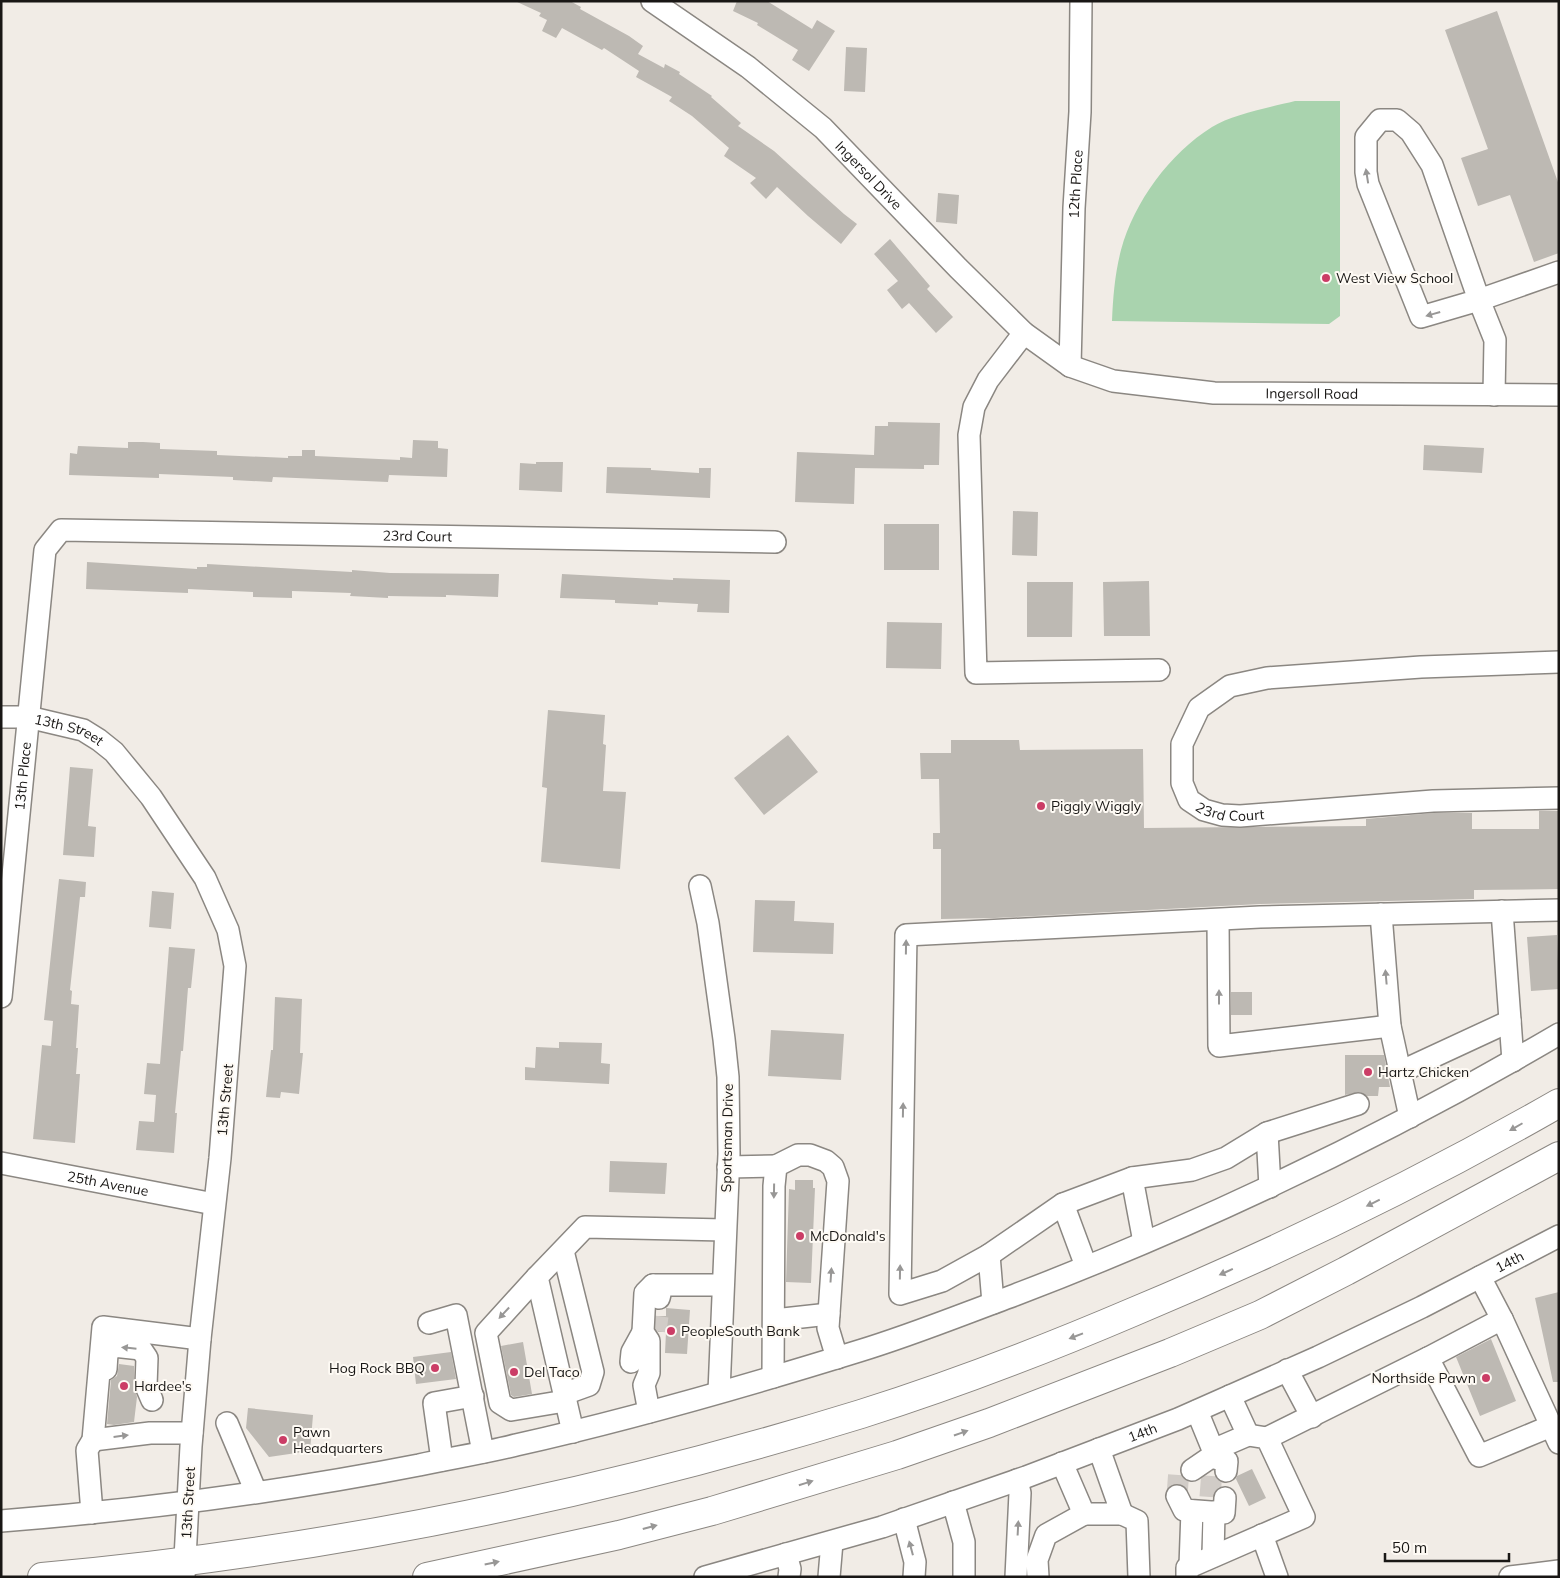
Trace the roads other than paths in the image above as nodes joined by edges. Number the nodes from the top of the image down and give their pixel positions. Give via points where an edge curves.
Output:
1 (652, 1) edge
2 (1081, 1) edge
3 (1559, 272) edge
4 (1479, 300) junction
5 (1024, 333) junction
6 (1070, 366) junction
7 (1494, 395) junction
8 (1559, 395) edge
9 (61, 530) joint
10 (775, 542) dead end
11 (1559, 662) edge
12 (1159, 670) dead end
13 (1, 717) edge
14 (28, 717) junction
15 (1559, 798) edge
16 (700, 886) dead end
17 (1559, 910) edge
18 (1502, 911) junction
19 (1381, 914) junction
20 (1218, 920) junction
21 (1, 997) edge
22 (1510, 1020) junction
23 (1390, 1026) junction
24 (1559, 1034) edge
25 (1513, 1061) junction
26 (1400, 1072) junction
27 (1559, 1103) edge
28 (1358, 1104) dead end
29 (1410, 1117) junction
30 (1267, 1133) junction
31 (1559, 1156) edge
32 (1, 1163) edge
33 (776, 1166) junction
34 (728, 1167) junction
35 (1132, 1178) junction
36 (1270, 1187) junction
37 (214, 1204) junction
38 (1063, 1204) junction
39 (724, 1230) junction
40 (1559, 1236) edge
41 (1144, 1242) junction
42 (563, 1251) junction
43 (990, 1255) junction
44 (1086, 1266) junction
45 (537, 1277) junction
46 (1480, 1277) junction
47 (724, 1285) junction
48 (993, 1303) junction
49 (829, 1314) junction
50 (1502, 1319) junction
51 (774, 1320) junction
52 (429, 1323) dead end
53 (157, 1335) junction
54 (200, 1338) junction
55 (837, 1358) junction
56 (1428, 1358) junction
57 (1287, 1370) junction
58 (773, 1376) junction
59 (719, 1392) junction
60 (473, 1396) junction
61 (1230, 1396) junction
62 (565, 1397) junction
63 (97, 1398) junction
64 (152, 1400) junction
65 (1197, 1411) junction
66 (649, 1412) junction
67 (1312, 1416) junction
68 (226, 1423) dead end
69 (573, 1432) junction
70 (150, 1433) junction
71 (192, 1433) junction
72 (1555, 1435) edge
73 (1258, 1436) junction
74 (93, 1440) junction
75 (1099, 1449) junction
76 (483, 1452) junction
77 (442, 1460) junction
78 (1062, 1463) junction
79 (1017, 1480) junction
80 (256, 1492) junction
81 (189, 1502) junction
82 (953, 1502) junction
83 (92, 1513) junction
84 (1084, 1514) junction
85 (1122, 1514) junction
86 (904, 1519) junction
87 (1, 1521) edge
88 (1262, 1536) junction
89 (832, 1542) junction
90 (786, 1554) junction
91 (1213, 1556) junction
92 (184, 1569) edge
93 (966, 1571) edge
94 (1015, 1571) edge
95 (1559, 1571) edge
96 (1188, 1572) edge
97 (735, 1573) edge
98 (42, 1577) edge
99 (427, 1577) edge
100 (705, 1577) edge
101 (789, 1577) edge
102 (829, 1577) edge
103 (914, 1577) edge
104 (1038, 1577) edge
105 (1139, 1577) edge
106 (1277, 1577) edge
107 (1510, 1577) edge

1 - 5 street, Ingersol Drive via 748,67 823,128
2 - 6 street, 12th Place
3 - 4 street
4 -> 4 street via 1422,317 1368,184 1366,137 1380,120 1397,120 1411,132 1432,166
4 - 7 street via 1496,340
5 - 6 street, Ingersol Drive
5 - 12 street via 988,380 974,407 969,435 976,673
6 - 7 street, Ingersoll Road via 1113,381 1214,393
7 - 8 street, Ingersoll Road
9 - 10 street, 23rd Court
9 - 14 street, 13th Place via 45,550
11 - 15 street, 23rd Court via 1286,676 1230,686 1199,708 1182,744 1182,783 1189,800 1222,816 1433,801
13 - 14 street, 13th Street
14 - 21 street, 13th Place
14 - 37 street, 13th Street via 83,730 114,752 151,797 205,878 228,930 235,966
16 - 34 street, Sportsman Drive via 708,923 728,1077
17 - 18 street
18 - 19 street
18 - 22 street
19 - 20 street
23 -> 19 street
23 -> 20 street via 1220,1046
43 -> 20 street via 942,1281 900,1294 906,935
22 - 25 street
22 - 26 street
23 - 26 street
24 - 25 street
25 - 29 street
26 - 29 street
27 -> 92 highway via 1400,1190 1190,1288 975,1375 865,1413 724,1454 528,1502
28 - 30 street
29 - 36 street
30 - 35 street via 1226,1158 1192,1170
30 - 36 street
99 -> 31 highway via 610,1537 721,1508 897,1455 989,1423 1260,1315
32 - 37 street, 25th Avenue
33 - 34 street
49 -> 33 street via 838,1180 826,1161 810,1155 798,1155
33 -> 51 street
34 - 39 street, Sportsman Drive
35 - 38 street
35 - 41 street
36 - 41 street
37 - 54 street, 13th Street
38 - 43 street
38 - 44 street
39 - 42 street via 585,1227
39 - 47 street, Sportsman Drive
40 - 46 street, 14th
41 - 44 street
42 - 45 street
42 - 62 street via 594,1372 589,1385
43 - 48 street
44 - 48 street
45 - 62 street
45 -> 62 street via 486,1332 500,1403 511,1410
46 - 50 street
46 - 57 street, 14th
47 - 59 street, Sportsman Drive
47 - 66 street via 653,1285 660,1294 651,1330 632,1352
48 - 55 street
49 - 51 street
49 - 55 street via 828,1328
50 - 56 street
50 - 72 street
51 - 58 street
52 - 60 street via 456,1315
53 - 54 street
53 - 63 street via 103,1327
53 - 64 street
54 - 71 street, 13th Street
55 - 58 street
56 - 67 street
56 - 72 street via 1479,1456
57 - 61 street, 14th
57 - 67 street
58 - 59 street
59 - 66 street
60 - 76 street
60 - 77 street via 434,1403
61 - 65 street, 14th
61 - 73 street
62 - 69 street
64 -> 63 street via 146,1386 148,1358 141,1349 114,1346 107,1354 104,1394
63 - 74 street
64 - 70 street
65 - 73 street via 1205,1465
65 - 75 street, 14th
66 - 69 street
67 - 73 street
68 - 80 street
69 - 76 street
70 - 71 street
74 -> 70 street
71 - 81 street, 13th Street
73 - 88 street via 1304,1517
74 - 83 street via 86,1450
75 - 78 street, 14th
75 - 85 street
76 - 77 street
77 - 80 street via 331,1482
78 - 79 street, 14th
78 - 84 street
79 - 82 street, 14th
94 -> 79 street via 1020,1493
80 - 81 street
81 - 83 street
81 - 92 street, 13th Street
82 - 86 street, 14th
82 - 93 street via 964,1542
83 - 87 street
84 - 85 street
84 - 104 street via 1046,1535 1037,1560
85 - 105 street via 1137,1521
86 - 89 street, 14th
103 -> 86 street via 915,1562
88 - 91 street
88 - 106 street
89 - 90 street, 14th
89 - 102 street
90 - 97 street, 14th
90 - 101 street
91 - 96 street
91 - 96 street via 1201,1504
92 - 98 highway
95 - 107 street
97 - 100 street, 14th

